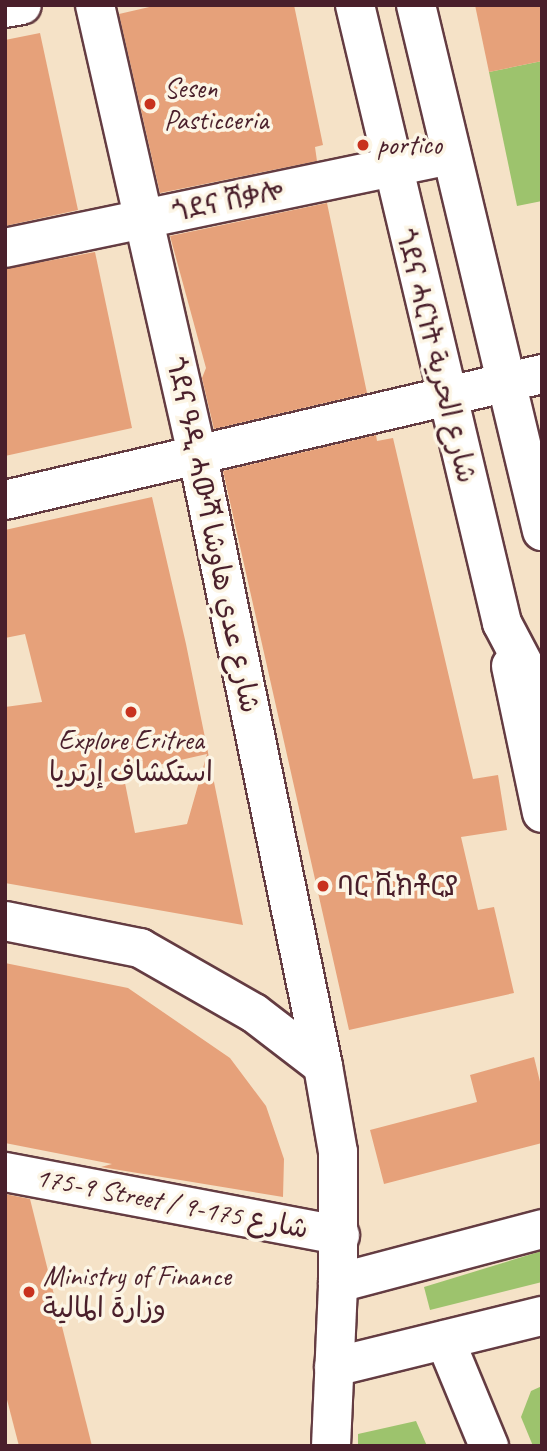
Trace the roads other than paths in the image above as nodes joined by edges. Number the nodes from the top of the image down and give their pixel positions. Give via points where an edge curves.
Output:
1 (22, 5) edge
2 (94, 5) edge
3 (355, 5) edge
4 (416, 5) edge
5 (5, 8) edge
6 (450, 155) junction
7 (390, 168) junction
8 (144, 219) junction
9 (5, 248) edge
10 (542, 374) edge
11 (501, 383) junction
12 (445, 396) junction
13 (198, 457) junction
14 (5, 500) edge
15 (542, 531) edge
16 (502, 623) junction
17 (542, 699) edge
18 (542, 813) edge
19 (5, 920) edge
20 (323, 1066) junction
21 (5, 1171) edge
22 (542, 1229) edge
23 (340, 1235) junction
24 (338, 1283) junction
25 (542, 1316) edge
26 (445, 1340) junction
27 (334, 1367) junction
28 (331, 1446) edge
29 (489, 1446) edge

1 - 5 main road
2 - 8 main road, ጎደና ዓዲ ሓውሻ شارع عدي هاوشا
3 - 7 main road, ጎደና ሓርነት شارع الحرية
4 - 6 main road, ጎደና ሓርነት شارع الحرية
6 - 7 main road, ጎደና ሸቃሎ
6 - 11 main road, ጎደና ሓርነት شارع الحرية
7 - 8 main road, ጎደና ሸቃሎ
7 - 12 main road, ጎደና ሓርነት شارع الحرية
8 - 9 main road, ጎደና ሸቃሎ
8 - 13 main road, ጎደና ዓዲ ሓውሻ شارع عدي هاوشا
10 - 11 main road
11 - 12 main road
11 - 15 main road, ጎደና ሓርነት شارع الحرية
12 - 13 main road
12 - 16 main road, ጎደና ሓርነት شارع الحرية
13 - 14 main road
13 - 20 main road, ጎደና ዓዲ ሓውሻ شارع عدي هاوشا
16 - 17 main road, ጎደና ሓርነት شارع الحرية
16 - 18 main road
19 - 20 main road via 139,948 275,1027
20 - 23 main road, ጎደና ዓዲ ሓውሻ شارع عدي هاوشا via 338,1152
21 - 23 main road, 175-9 Street / شارع 175-9
22 - 24 main road
23 - 24 main road, ጎደና ዓዲ ሓውሻ شارع عدي هاوشا
24 - 27 main road, ጎደና ዓዲ ሓውሻ شارع عدي هاوشا
25 - 26 main road
26 - 27 main road
26 - 29 main road
27 - 28 main road, ጎደና ዓዲ ሓውሻ شارع عدي هاوشا

